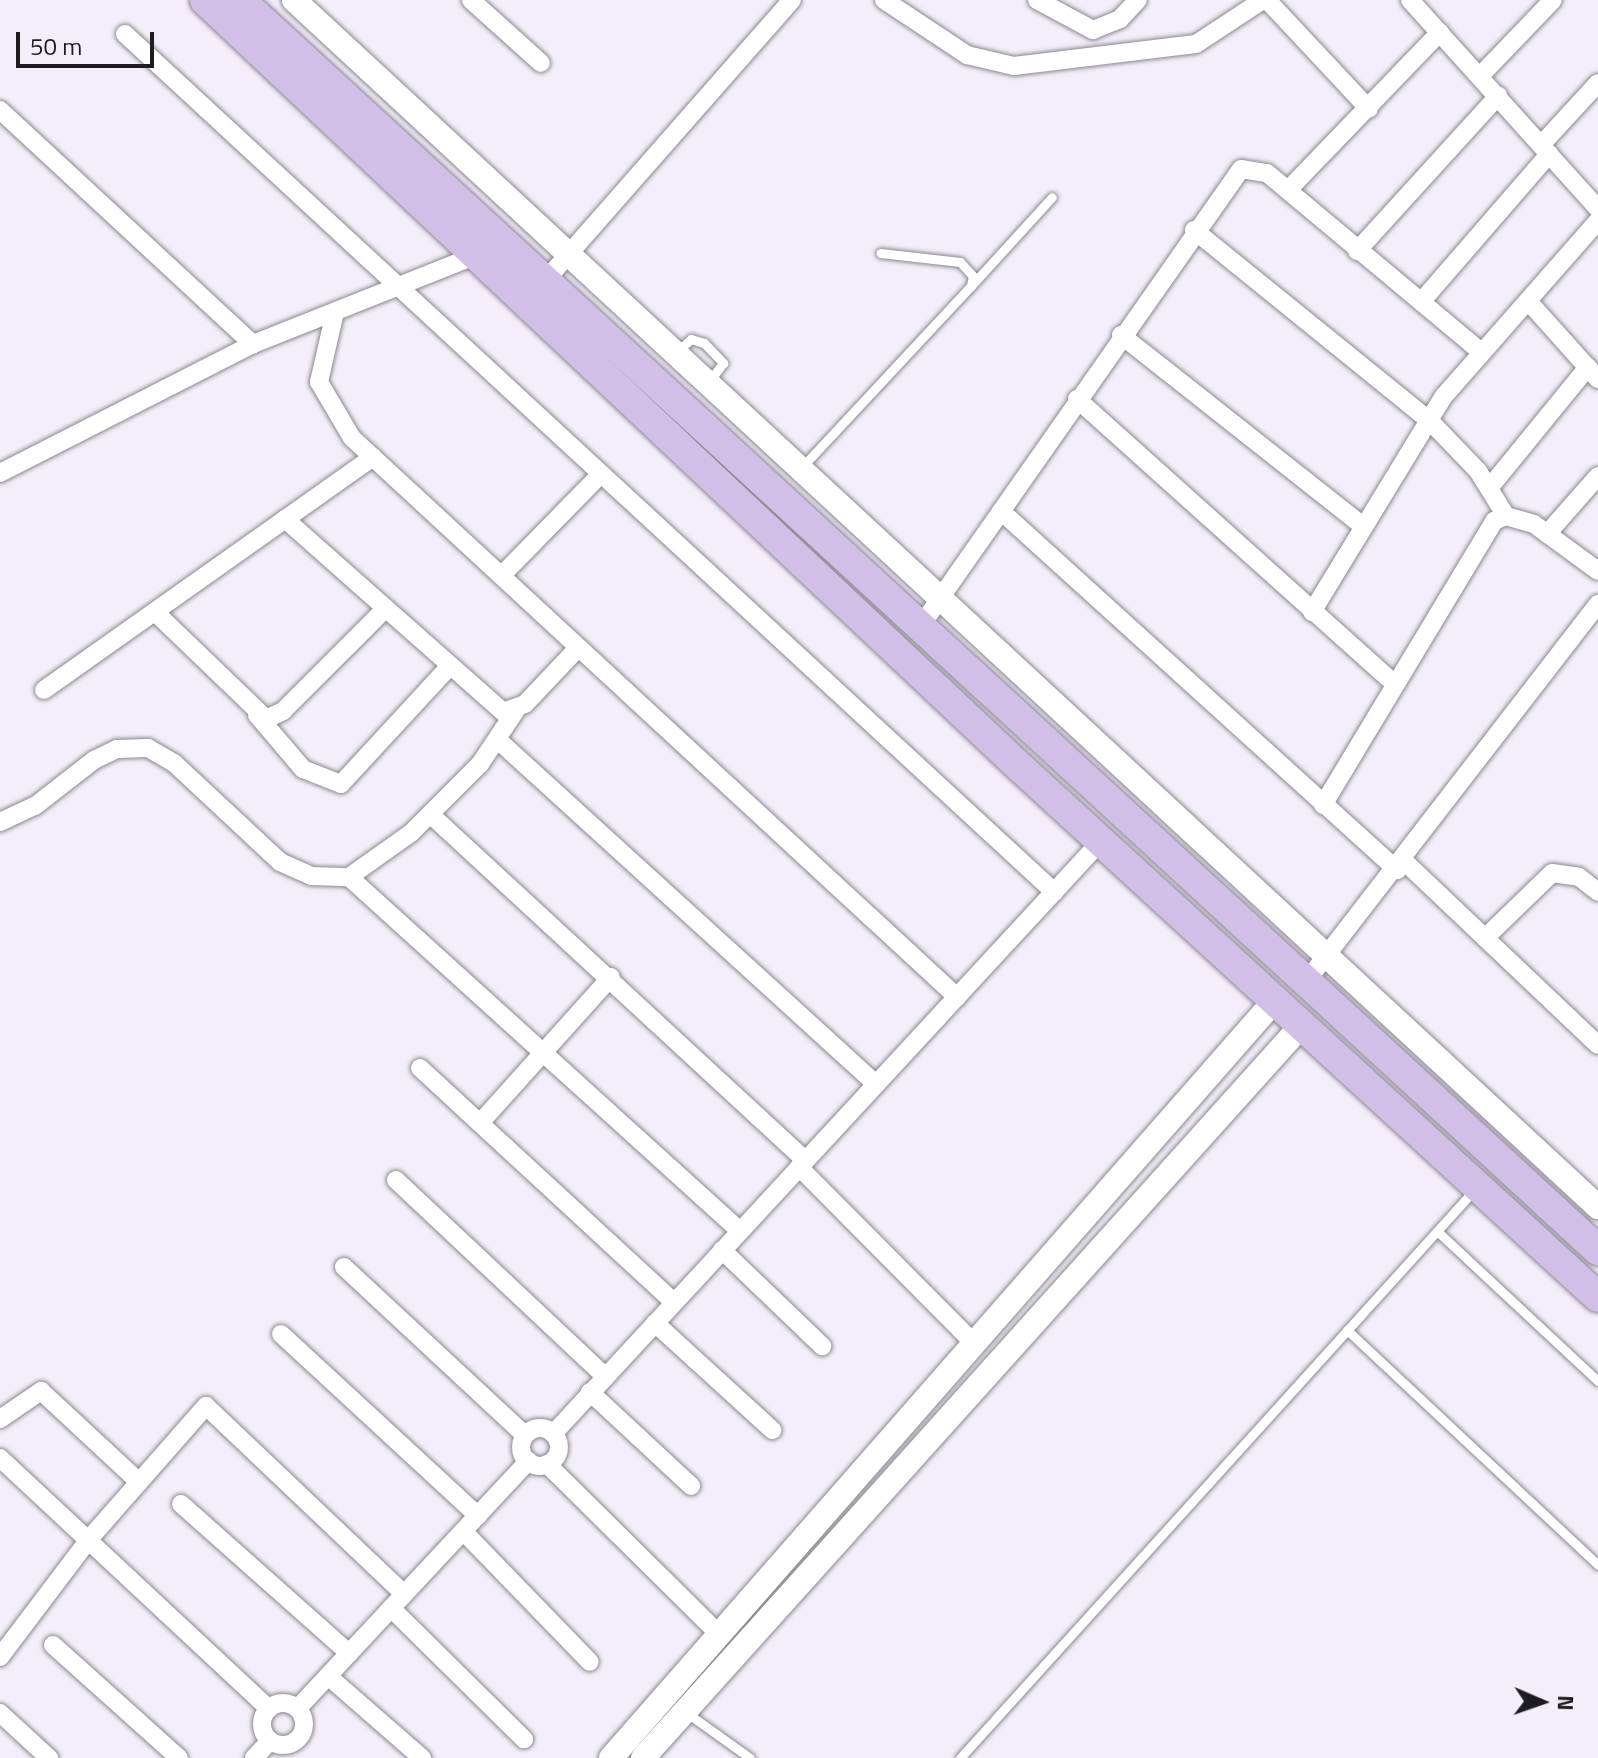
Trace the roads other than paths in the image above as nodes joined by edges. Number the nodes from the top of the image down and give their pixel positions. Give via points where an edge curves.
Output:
1 (205, 0) edge
2 (240, 0) edge
3 (294, 0) edge
4 (471, 0) edge
5 (792, 0) edge
6 (884, 0) edge
7 (1037, 0) edge
8 (1138, 0) edge
9 (1265, 0) edge
10 (1410, 0) edge
11 (1553, 0) edge
12 (1440, 32) junction
13 (125, 34) dead end
14 (541, 63) dead end
15 (1480, 76) junction
16 (1598, 83) edge
17 (1498, 96) junction
18 (1369, 109) junction
19 (0, 110) edge
20 (1545, 150) junction
21 (1288, 190) junction
22 (1052, 197) dead end
23 (1598, 209) edge
24 (1598, 221) edge
25 (1194, 230) junction
26 (573, 251) junction
27 (1357, 251) junction
28 (881, 253) dead end
29 (479, 254) junction
30 (545, 281) junction
31 (971, 286) junction
32 (397, 287) junction
33 (1528, 301) junction
34 (1421, 302) junction
35 (335, 312) junction
36 (1121, 335) junction
37 (253, 344) junction
38 (1481, 352) junction
39 (1593, 373) edge
40 (1077, 399) junction
41 (1429, 420) junction
42 (373, 457) junction
43 (802, 467) junction
44 (0, 473) edge
45 (601, 474) junction
46 (1598, 476) edge
47 (1490, 487) junction
48 (1001, 511) junction
49 (1506, 516) junction
50 (285, 519) junction
51 (1363, 526) junction
52 (1547, 534) junction
53 (1598, 571) edge
54 (502, 575) junction
55 (941, 596) junction
56 (1598, 604) edge
57 (385, 609) junction
58 (155, 612) junction
59 (1312, 612) junction
60 (920, 627) junction
61 (578, 648) junction
62 (449, 667) junction
63 (1395, 684) junction
64 (44, 690) dead end
65 (516, 710) junction
66 (257, 715) junction
67 (499, 741) junction
68 (1323, 805) junction
69 (430, 814) junction
70 (0, 822) edge
71 (1101, 841) junction
72 (1400, 866) junction
73 (349, 877) junction
74 (1054, 892) junction
75 (1598, 892) edge
76 (1485, 938) junction
77 (1329, 954) junction
78 (611, 977) junction
79 (1309, 987) junction
80 (957, 997) junction
81 (1288, 1013) junction
82 (1598, 1045) edge
83 (545, 1050) junction
84 (420, 1068) dead end
85 (876, 1084) junction
86 (480, 1123) junction
87 (802, 1164) junction
88 (396, 1180) dead end
89 (1477, 1187) junction
90 (1598, 1207) edge
91 (740, 1231) junction
92 (1437, 1231) junction
93 (722, 1250) junction
94 (1598, 1250) edge
95 (344, 1267) dead end
96 (1598, 1297) edge
97 (674, 1302) junction
98 (655, 1323) junction
99 (1347, 1330) junction
100 (281, 1334) dead end
101 (976, 1345) junction
102 (822, 1346) dead end
103 (605, 1376) junction
104 (1598, 1381) edge
105 (590, 1392) junction
106 (0, 1419) edge
107 (772, 1430) dead end
108 (553, 1434) junction
109 (525, 1435) junction
110 (0, 1458) edge
111 (528, 1461) junction
112 (547, 1464) junction
113 (139, 1482) junction
114 (691, 1486) dead end
115 (181, 1504) dead end
116 (478, 1516) junction
117 (463, 1531) junction
118 (90, 1538) junction
119 (1598, 1565) edge
120 (404, 1594) junction
121 (391, 1608) junction
122 (719, 1634) junction
123 (53, 1645) dead end
124 (349, 1653) junction
125 (0, 1657) edge
126 (590, 1662) dead end
127 (328, 1676) junction
128 (298, 1708) junction
129 (269, 1709) junction
130 (686, 1712) junction
131 (0, 1713) edge
132 (524, 1739) dead end
133 (281, 1749) edge
134 (49, 1758) edge
135 (179, 1758) edge
136 (254, 1758) edge
137 (422, 1758) edge
138 (611, 1758) edge
139 (643, 1758) edge
140 (750, 1758) edge
141 (960, 1758) edge

1 - 29 main road
2 - 30 main road
3 - 26 street
4 - 14 street
5 - 26 street
6 - 9 street via 967,55 1014,66 1196,44
7 - 8 street via 1093,30 1120,19
9 - 18 street
10 - 12 street
11 - 15 street
12 - 15 street
12 - 18 street
13 - 32 street
15 - 17 street
16 - 20 street
17 - 20 street
17 - 27 street
18 - 21 street
19 - 37 street
20 - 23 street
20 - 34 street
21 - 25 street via 1267,173 1241,169
21 - 27 street
22 - 31 lane
24 - 33 street
25 - 36 street
25 - 41 street
26 - 30 street
26 - 43 street
27 - 34 street
28 - 31 lane via 960,262 973,276
29 - 32 street
29 - 71 main road
30 - 60 main road
31 - 43 lane
32 - 35 street
32 - 45 street
33 - 38 street
33 - 39 street
34 - 38 street
35 - 37 street
35 - 42 street via 319,382 327,406
36 - 40 street
36 - 51 street
37 - 44 street
38 - 41 street
39 - 47 street
40 - 48 street
40 - 59 street
41 - 47 street
41 - 51 street
42 - 50 street
42 - 54 street
43 - 55 street
45 - 54 street
45 - 74 street
46 - 52 street
47 - 49 street
48 - 55 street
48 - 68 street
49 - 52 street
49 - 63 street via 1485,533
50 - 57 street
50 - 58 street
51 - 59 street
52 - 53 street
54 - 61 street
55 - 60 street
55 - 77 street
56 - 72 street
57 - 62 street
57 - 66 street via 283,711
58 - 64 street
58 - 66 street
59 - 63 street
60 - 79 main road
61 - 65 street
61 - 80 street
62 - 65 street via 492,706
62 - 66 street via 341,784 303,769
63 - 68 street
65 - 67 street
67 - 69 street
67 - 85 street
68 - 72 street
69 - 73 street
69 - 78 street
70 - 73 street via 35,806 94,760 117,749 148,748 174,763 280,862 311,876
71 - 74 street
71 - 81 main road
72 - 76 street
72 - 77 street
73 - 83 street
74 - 80 street
75 - 76 street via 1579,877 1552,873
76 - 82 street
77 - 79 street
77 - 90 street
78 - 83 street
78 - 87 street
79 - 81 main road
79 - 94 main road
80 - 85 street
81 - 89 main road
81 - 101 street
81 - 130 street
83 - 86 street
83 - 91 street
84 - 86 street
85 - 87 street
86 - 97 street
87 - 91 street
87 - 101 street
88 - 103 street
89 - 92 lane
89 - 96 main road
91 - 93 street
92 - 99 lane
92 - 104 lane
93 - 97 street
93 - 102 street
95 - 109 street
97 - 98 street
98 - 103 street
98 - 107 street
99 - 119 lane
99 - 141 lane
100 - 116 street
101 - 122 street
103 - 105 street
105 - 108 street
105 - 114 street
106 - 113 street via 41,1391
108 - 109 street
108 - 112 street via 559,1451
109 - 111 street via 521,1448
110 - 118 street
111 - 112 street
111 - 116 street
112 - 122 street
113 - 118 street
113 - 120 street via 206,1406
115 - 124 street
116 - 117 street
117 - 120 street
117 - 126 street
118 - 125 street
118 - 129 street
120 - 121 street
121 - 124 street
121 - 132 street
122 - 138 street
123 - 135 street
124 - 127 street
127 - 128 street
127 - 137 street
128 - 129 street
128 - 133 street via 301,1734
129 - 133 street via 263,1729
130 - 139 street
130 - 140 lane
131 - 134 street
133 - 136 street

